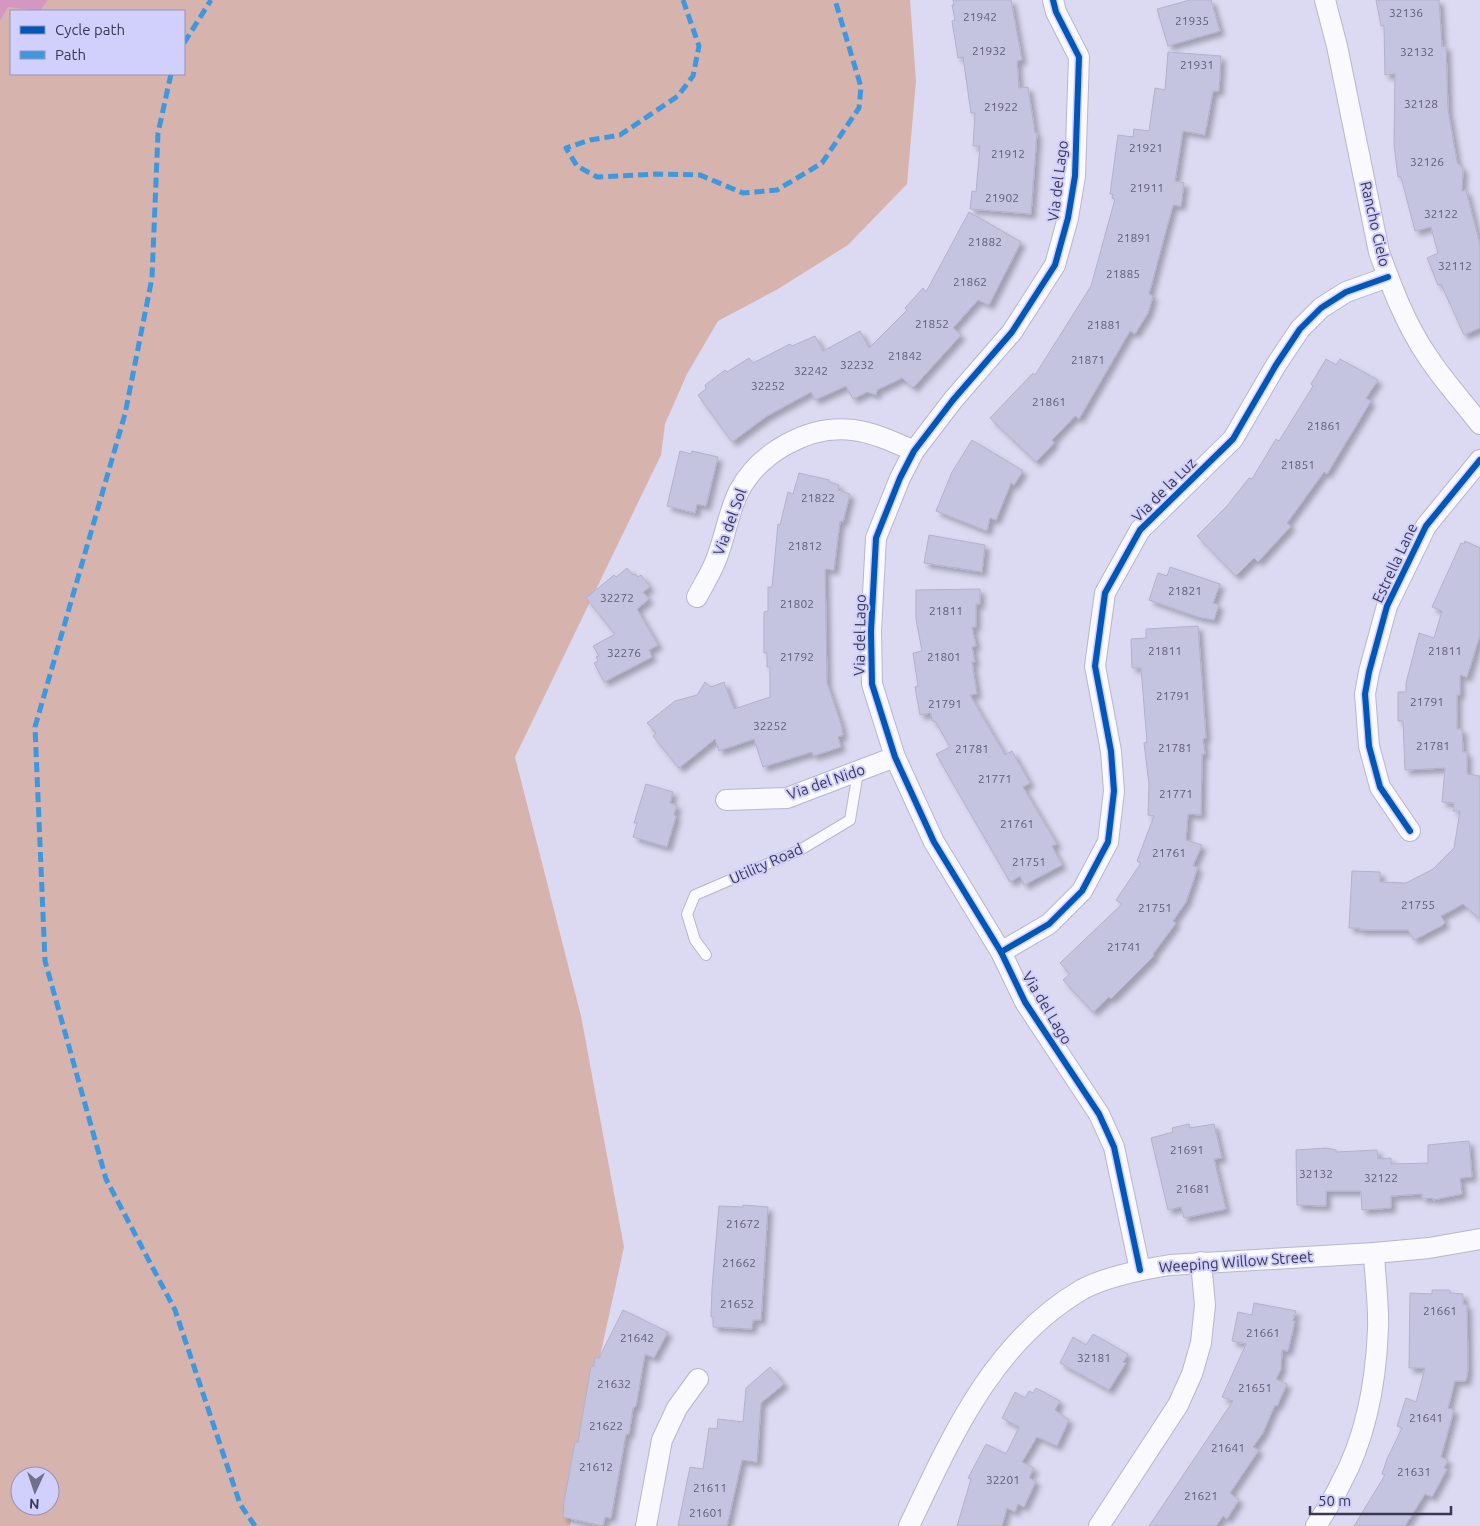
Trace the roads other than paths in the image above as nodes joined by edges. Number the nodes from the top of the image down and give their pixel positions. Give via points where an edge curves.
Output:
1 (1053, 0) edge
2 (1325, 0) edge
3 (1388, 277) junction
4 (1480, 424) edge
5 (914, 451) junction
6 (1480, 460) edge
7 (697, 597) dead end
8 (895, 758) junction
9 (858, 772) junction
10 (726, 800) dead end
11 (1410, 831) dead end
12 (1001, 952) junction
13 (706, 955) dead end
14 (1480, 1239) edge
15 (1374, 1253) junction
16 (1201, 1262) junction
17 (1140, 1270) junction
18 (698, 1379) dead end
19 (646, 1526) edge
20 (909, 1526) edge
21 (1099, 1526) edge
22 (1316, 1526) edge

1 - 5 street, Via del Lago via 1080,57 1074,176 1068,218 1055,266 1012,332
2 - 3 street, Rancho Cielo via 1379,252
3 - 4 street, Rancho Cielo via 1427,357
3 - 12 street, Via de la Luz via 1346,292 1321,308 1300,329 1233,439 1140,530 1105,593 1095,666 1111,751 1114,791 1108,842 1082,891 1049,924
5 - 7 street, Via del Sol via 880,435 851,430 815,434 794,441 767,457 739,491 716,561
5 - 8 street, Via del Lago via 880,529 876,547 871,631 872,684
6 - 11 street, Estrella Lane via 1426,526 1387,606 1369,672 1365,694 1368,746 1380,787
8 - 9 street, Via del Nido
8 - 12 street, Via del Lago via 934,842
9 - 10 street, Via del Nido via 787,798
9 - 13 lane, Utility Road via 850,820 800,850 695,895 687,914 695,940
12 - 17 street, Via del Lago via 1025,1002 1099,1114 1114,1147
14 - 15 street, Weeping Willow Street
15 - 16 street, Weeping Willow Street
15 - 22 street via 1378,1327 1375,1371 1367,1411 1342,1482
16 - 17 street, Weeping Willow Street
16 - 21 street via 1205,1305 1201,1343 1192,1374 1178,1405
17 - 20 street, Weeping Willow Street via 1084,1288 1042,1318 1008,1351 978,1392 951,1438
18 - 19 street via 662,1440

